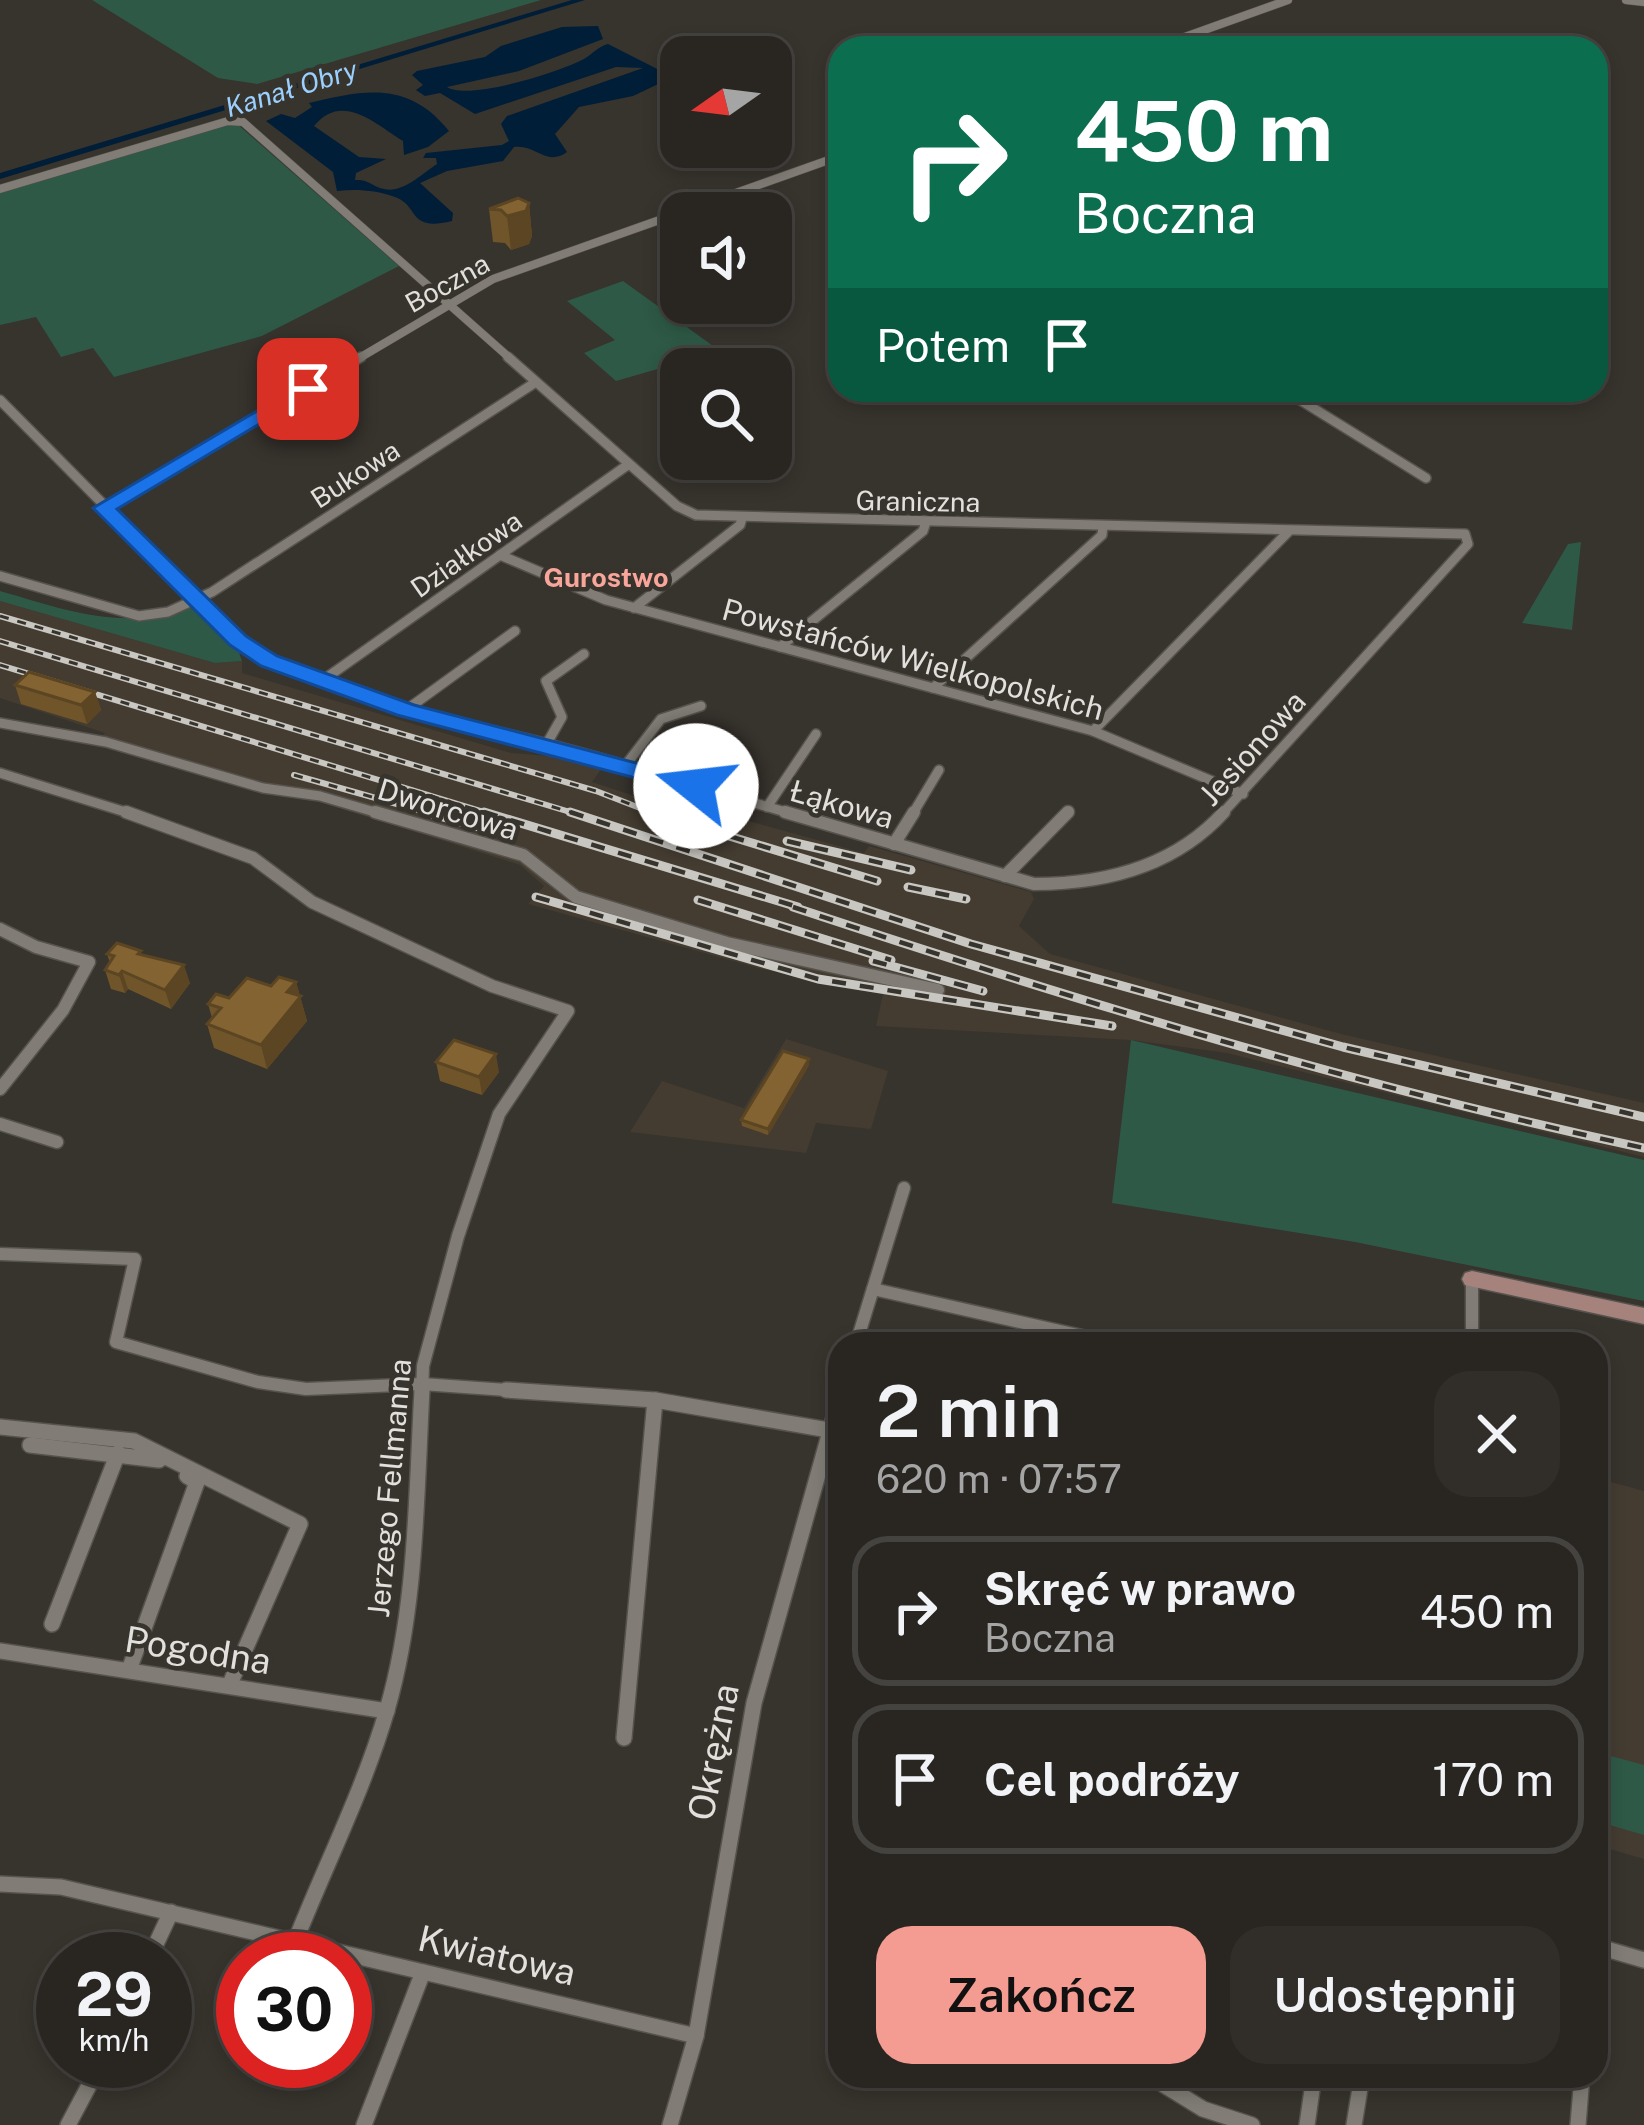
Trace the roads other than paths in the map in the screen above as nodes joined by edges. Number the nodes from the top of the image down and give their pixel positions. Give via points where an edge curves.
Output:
1 (1288, 0) edge
2 (1626, 0) edge
3 (1644, 2) edge
4 (1188, 36) edge
5 (828, 160) edge
6 (0, 189) edge
7 (448, 304) junction
8 (536, 382) junction
9 (0, 400) edge
10 (1303, 402) edge
11 (629, 464) junction
12 (1426, 478) dead end
13 (104, 508) junction
14 (742, 518) junction
15 (926, 522) junction
16 (1103, 526) junction
17 (1288, 531) junction
18 (1466, 534) joint
19 (500, 555) junction
20 (0, 576) edge
21 (196, 599) junction
22 (634, 608) junction
23 (514, 631) dead end
24 (780, 647) junction
25 (584, 654) dead end
26 (326, 677) junction
27 (933, 688) junction
28 (700, 706) dead end
29 (406, 710) junction
30 (0, 723) edge
31 (1093, 731) junction
32 (816, 734) dead end
33 (546, 745) junction
34 (625, 766) junction
35 (939, 770) dead end
36 (0, 773) edge
37 (1243, 794) junction
38 (767, 807) junction
39 (1069, 812) dead end
40 (894, 844) junction
41 (1005, 876) junction
42 (0, 929) edge
43 (938, 990) dead end
44 (0, 1089) edge
45 (0, 1124) edge
46 (57, 1142) dead end
47 (904, 1188) dead end
48 (0, 1254) edge
49 (1472, 1279) joint
50 (873, 1289) junction
51 (1644, 1316) edge
52 (860, 1332) edge
53 (1065, 1332) edge
54 (1472, 1332) edge
55 (422, 1384) junction
56 (655, 1400) junction
57 (0, 1426) edge
58 (828, 1430) edge
59 (30, 1445) dead end
60 (118, 1453) junction
61 (828, 1455) edge
62 (52, 1624) dead end
63 (0, 1652) edge
64 (129, 1670) junction
65 (229, 1685) junction
66 (387, 1711) junction
67 (624, 1738) dead end
68 (0, 1885) edge
69 (171, 1912) junction
70 (162, 1932) edge
71 (254, 1932) edge
72 (299, 1932) edge
73 (1608, 1950) edge
74 (372, 1960) edge
75 (1644, 1960) edge
76 (423, 1972) junction
77 (696, 2036) junction
78 (87, 2088) edge
79 (1169, 2088) edge
80 (1312, 2088) edge
81 (1360, 2088) edge
82 (1581, 2088) edge
83 (68, 2125) edge
84 (364, 2125) edge
85 (670, 2125) edge
86 (1252, 2125) edge
87 (1307, 2125) edge
88 (1354, 2125) edge
89 (1578, 2125) edge

1 - 4 street
2 - 3 street
5 - 7 street, Boczna via 521,268
6 - 7 street, Graniczna via 238,120
7 - 8 street, Graniczna
7 - 13 street, Boczna
8 - 11 street, Graniczna
8 - 21 street, Bukowa
9 - 13 street, Łąkowa
10 - 12 street
11 - 14 street, Graniczna via 685,512
11 - 19 street, Działkowa
13 - 21 street, Łąkowa
14 - 15 street, Graniczna
14 - 22 street
15 - 16 street, Graniczna
15 - 24 street
16 - 17 street, Graniczna
16 - 27 street
17 - 18 street, Graniczna
17 - 31 street
18 - 37 street, Jesionowa via 1468,544
19 - 22 street, Powstańców Wielkopolskich
19 - 26 street, Działkowa
20 - 21 street, Bukowa via 139,616
21 - 26 street, Łąkowa via 249,650
22 - 24 street, Powstańców Wielkopolskich
23 - 29 street
24 - 27 street, Powstańców Wielkopolskich
25 - 33 street via 546,681 562,717
26 - 29 street, Łąkowa
27 - 31 street, Powstańców Wielkopolskich
28 - 34 street via 661,719
29 - 33 street, Łąkowa
30 - 43 street, Dworcowa via 320,796 523,855 576,897 770,954
31 - 37 street, Powstańców Wielkopolskich
32 - 38 street
33 - 34 street, Łąkowa
34 - 38 street, Łąkowa
35 - 40 street
36 - 55 street, Jerzego Fellmanna via 253,858 312,902 492,986 568,1011 500,1114 458,1236
37 - 41 street, Jesionowa via 1190,844 1128,873 1049,886
38 - 40 street, Łąkowa
39 - 41 street
40 - 41 street, Łąkowa
42 - 44 street via 89,962
45 - 46 street
47 - 50 street
48 - 55 street via 135,1258 116,1342 306,1389
49 - 51 street
49 - 54 street
50 - 52 street
50 - 53 street
55 - 56 street
55 - 66 street, Jerzego Fellmanna via 414,1544
56 - 58 street
56 - 67 street
57 - 65 street via 134,1441 300,1524
59 - 60 street
60 - 62 street
60 - 64 street via 153,1456 197,1482
61 - 77 street, Okrężna via 754,1703
63 - 64 street, Pogodna
64 - 65 street, Pogodna
65 - 66 street, Pogodna
66 - 72 street, Jerzego Fellmanna
68 - 69 street, Kwiatowa via 61,1887
69 - 70 street
69 - 71 street, Kwiatowa
73 - 75 street
74 - 76 street, Kwiatowa
76 - 77 street, Kwiatowa
76 - 84 street
77 - 85 street, Okrężna
78 - 83 street
79 - 86 street via 1203,2110
80 - 87 street
81 - 88 street
82 - 89 street

